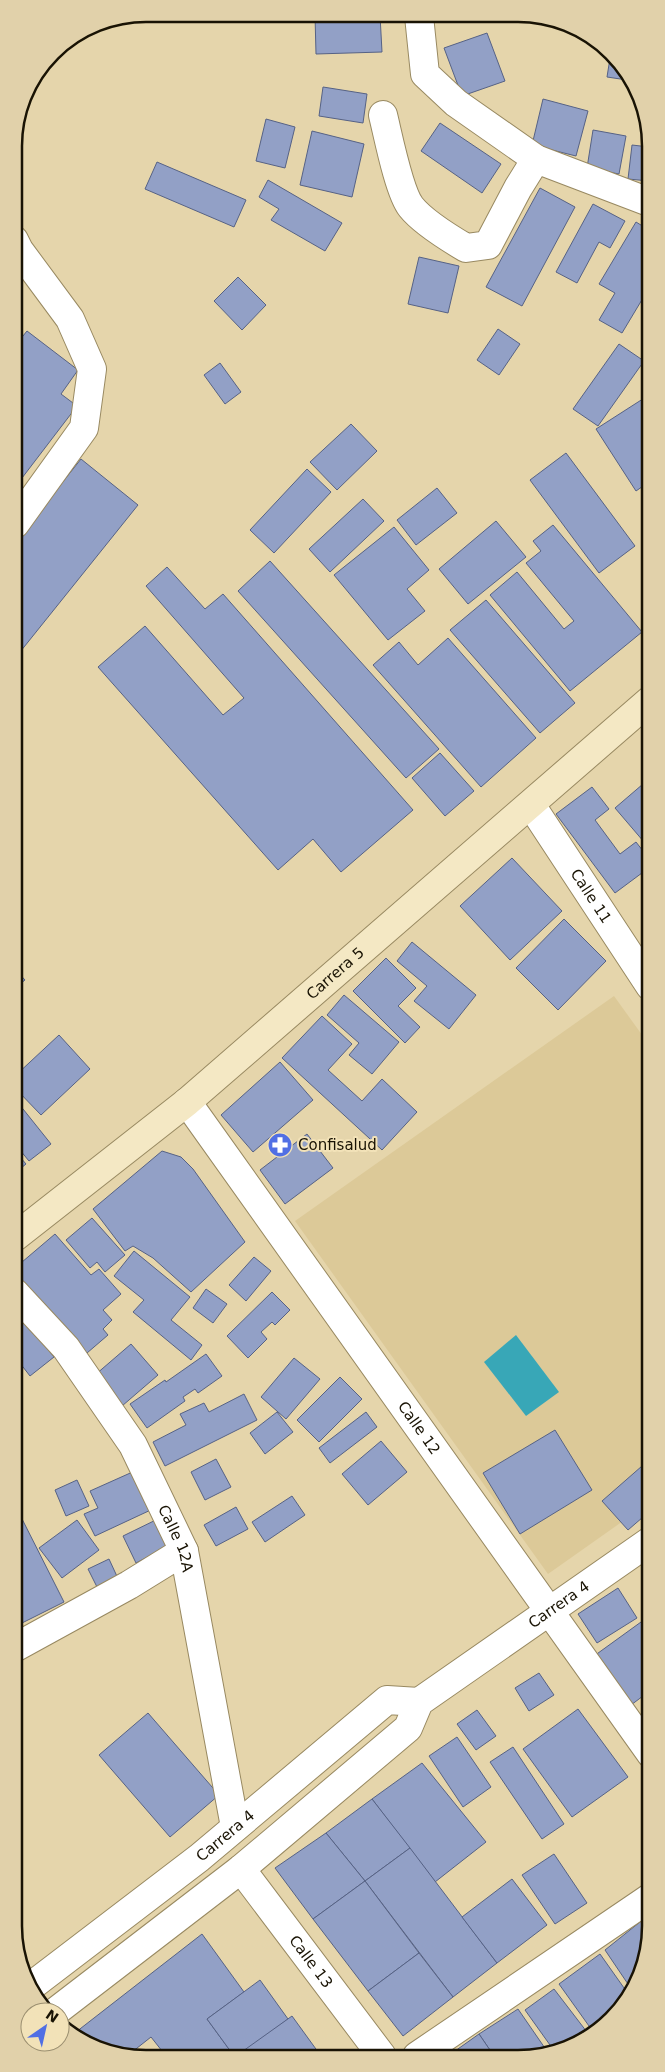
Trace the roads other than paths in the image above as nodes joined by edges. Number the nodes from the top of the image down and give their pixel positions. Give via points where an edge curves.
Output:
1 (420, 22) edge
2 (383, 114) dead end
3 (536, 159) junction
4 (642, 199) edge
5 (23, 255) edge
6 (23, 512) edge
7 (642, 708) edge
8 (531, 805) junction
9 (642, 974) edge
10 (187, 1102) junction
11 (23, 1231) edge
12 (23, 1301) edge
13 (642, 1546) edge
14 (184, 1552) junction
15 (550, 1611) junction
16 (23, 1643) edge
17 (420, 1702) junction
18 (642, 1741) edge
19 (235, 1827) junction
20 (240, 1869) junction
21 (642, 1903) edge
22 (36, 1982) edge
23 (68, 2002) edge
24 (377, 2050) edge
25 (426, 2050) edge

1 - 3 street via 425,74 456,103
2 - 3 street via 410,206 439,231 466,248 488,245
3 - 4 street
5 - 6 street via 70,319 92,369 84,428
7 - 8 main road, Carrera 5
8 - 9 street, Calle 11
8 - 10 main road, Carrera 5
10 - 11 main road, Carrera 5
10 - 15 street, Calle 12
12 - 14 street, Calle 12A via 66,1348 133,1445
13 - 15 street, Carrera 4
14 - 16 street
14 - 19 street, Calle 12A
15 - 17 street, Carrera 4
15 - 18 street, Calle 12
17 - 19 street, Carrera 4 via 388,1700
17 - 20 street via 408,1728
19 - 22 street, Carrera 4
20 - 23 street
20 - 24 street, Calle 13
21 - 25 street

